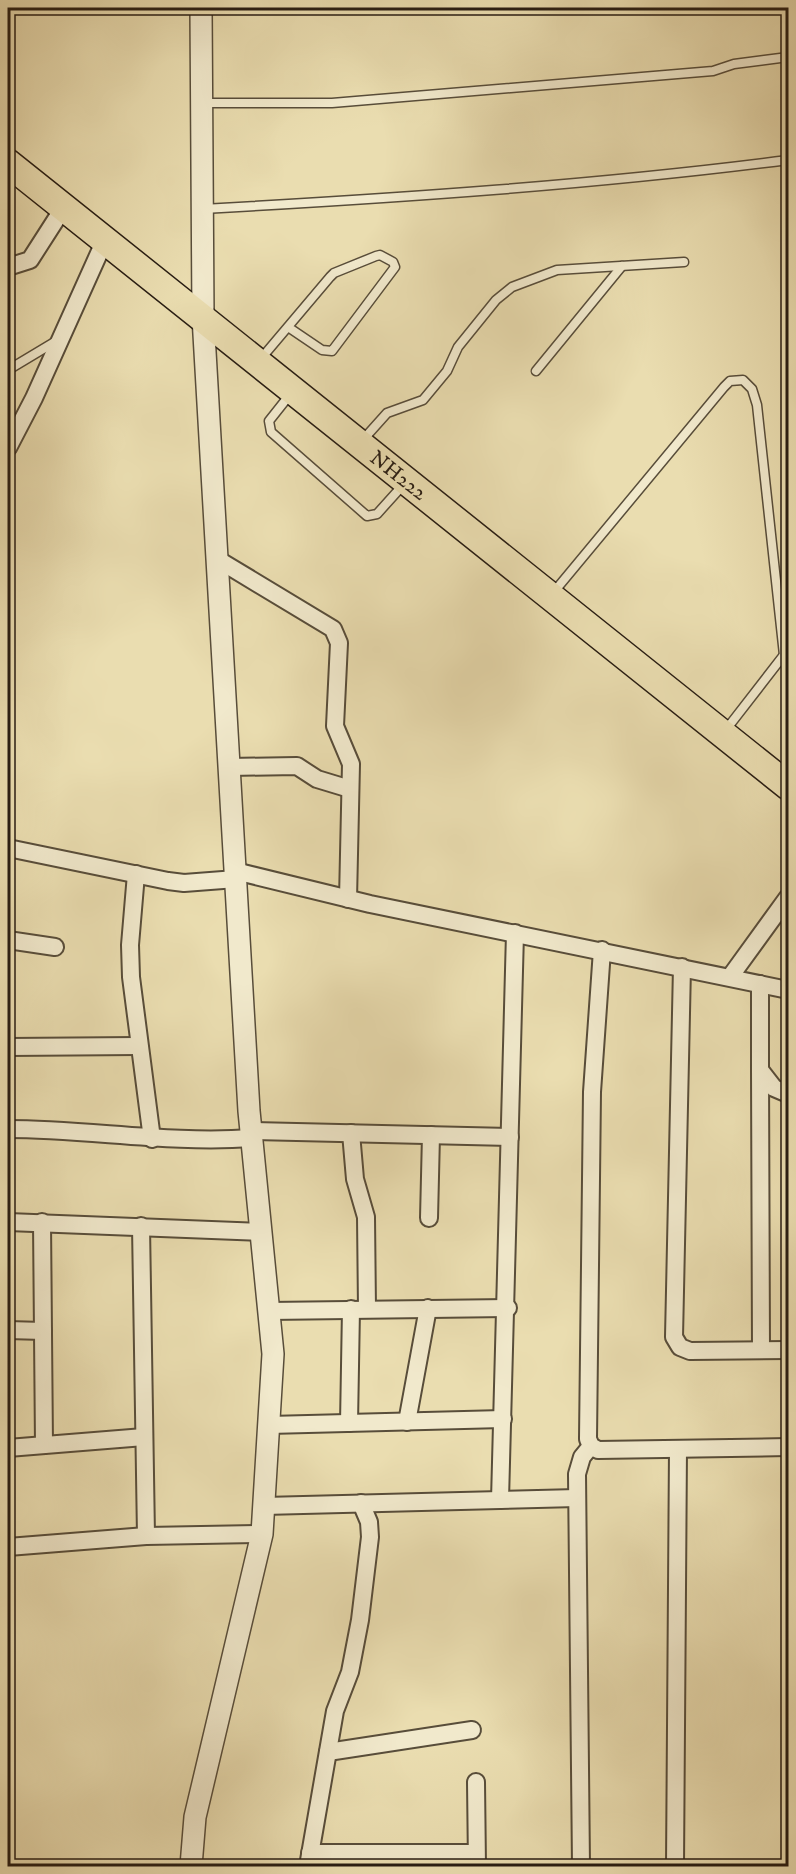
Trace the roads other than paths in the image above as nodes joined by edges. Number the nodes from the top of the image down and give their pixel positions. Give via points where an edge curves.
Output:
1 (201, 8) edge
2 (789, 57) edge
3 (202, 103) junction
4 (789, 160) edge
5 (8, 163) edge
6 (64, 207) junction
7 (202, 209) junction
8 (105, 240) junction
9 (684, 262) dead end
10 (622, 266) junction
11 (8, 267) edge
12 (203, 316) junction
13 (288, 327) junction
14 (61, 338) junction
15 (259, 361) junction
16 (8, 369) edge
17 (537, 371) dead end
18 (294, 390) junction
19 (360, 443) junction
20 (8, 448) edge
21 (407, 480) junction
22 (217, 559) junction
23 (551, 596) junction
24 (786, 652) edge
25 (722, 733) junction
26 (229, 767) junction
27 (789, 786) edge
28 (350, 789) junction
29 (8, 848) edge
30 (136, 874) junction
31 (235, 875) junction
32 (789, 897) edge
33 (348, 899) junction
34 (515, 933) junction
35 (8, 940) edge
36 (55, 947) dead end
37 (602, 950) junction
38 (682, 967) junction
39 (730, 977) junction
40 (760, 984) junction
41 (789, 990) edge
42 (138, 1046) junction
43 (8, 1047) edge
44 (760, 1070) junction
45 (789, 1094) edge
46 (8, 1129) edge
47 (351, 1133) junction
48 (251, 1135) junction
49 (431, 1135) junction
50 (510, 1137) junction
51 (152, 1139) junction
52 (429, 1218) dead end
53 (8, 1222) edge
54 (42, 1222) junction
55 (141, 1226) junction
56 (261, 1232) junction
57 (428, 1308) junction
58 (508, 1308) junction
59 (359, 1309) junction
60 (269, 1311) junction
61 (8, 1330) edge
62 (43, 1331) junction
63 (761, 1350) junction
64 (789, 1350) edge
65 (503, 1419) junction
66 (407, 1422) junction
67 (349, 1423) junction
68 (269, 1425) junction
69 (144, 1437) junction
70 (44, 1445) junction
71 (591, 1446) junction
72 (8, 1448) edge
73 (789, 1448) edge
74 (678, 1449) junction
75 (577, 1498) junction
76 (500, 1500) junction
77 (361, 1503) junction
78 (264, 1506) junction
79 (262, 1534) junction
80 (146, 1536) junction
81 (8, 1547) edge
82 (472, 1730) dead end
83 (328, 1752) junction
84 (476, 1782) dead end
85 (309, 1860) edge
86 (377, 1860) edge
87 (477, 1860) edge
88 (190, 1866) edge
89 (581, 1866) edge
90 (675, 1866) edge

1 - 3 street
2 - 3 lane via 712,71 344,102
3 - 7 street
4 - 7 lane via 673,175
5 - 6 main road, NH222
6 - 8 main road, NH222
6 - 11 street via 37,253 30,260
7 - 12 street
8 - 12 main road, NH222
8 - 14 street
9 - 10 lane
10 - 17 lane
10 - 19 lane via 548,272 512,287 496,300 458,347 447,371 423,400 387,412
12 - 15 main road, NH222
12 - 22 street
13 - 13 lane via 322,350 332,351 395,267 393,262 381,255 334,273
13 - 15 lane
14 - 16 lane
14 - 20 street
15 - 18 main road, NH222
18 - 19 main road, NH222
18 - 21 lane via 269,420 271,432 367,516 377,514
19 - 21 main road, NH222
21 - 23 main road, NH222
22 - 26 street
22 - 28 street via 337,634 335,726 351,764
23 - 24 lane via 724,387 730,381 743,380 752,389 757,405
23 - 25 main road, NH222
24 - 25 lane
25 - 27 main road, NH222
26 - 28 street via 297,766 317,779
26 - 31 street
28 - 33 street
29 - 30 street
30 - 31 street via 184,883
30 - 42 street via 130,945
31 - 33 street
31 - 48 street
32 - 39 street
33 - 34 street
34 - 37 street
34 - 50 street
35 - 36 street
37 - 38 street
37 - 71 street via 592,1092 588,1439
38 - 39 street
38 - 63 street via 674,1337 680,1347 690,1351
39 - 40 street
40 - 41 street
40 - 44 street
42 - 43 street
42 - 51 street
44 - 45 street via 774,1088
44 - 63 street
46 - 51 street
47 - 48 street
47 - 49 street
47 - 59 street via 354,1173 366,1217
48 - 51 street via 209,1141
48 - 56 street
49 - 50 street
49 - 52 street
50 - 58 street
53 - 54 street
54 - 55 street
54 - 62 street
55 - 56 street
55 - 69 street
56 - 60 street
57 - 58 street
57 - 59 street
57 - 66 street
58 - 65 street
59 - 60 street
59 - 67 street
60 - 68 street via 273,1354
61 - 62 street
62 - 70 street
63 - 64 street
65 - 66 street
65 - 76 street
66 - 67 street
67 - 68 street
68 - 78 street
69 - 70 street
69 - 80 street
70 - 72 street
71 - 74 street via 598,1450
71 - 75 street via 579,1464
73 - 74 street
74 - 90 street
75 - 76 street
75 - 89 street
76 - 77 street
77 - 78 street
77 - 83 street via 369,1522 370,1538 360,1620
78 - 79 street
79 - 80 street
79 - 88 street via 195,1817
80 - 81 street
82 - 83 street
83 - 85 street
84 - 87 street
85 - 86 street
86 - 87 street

